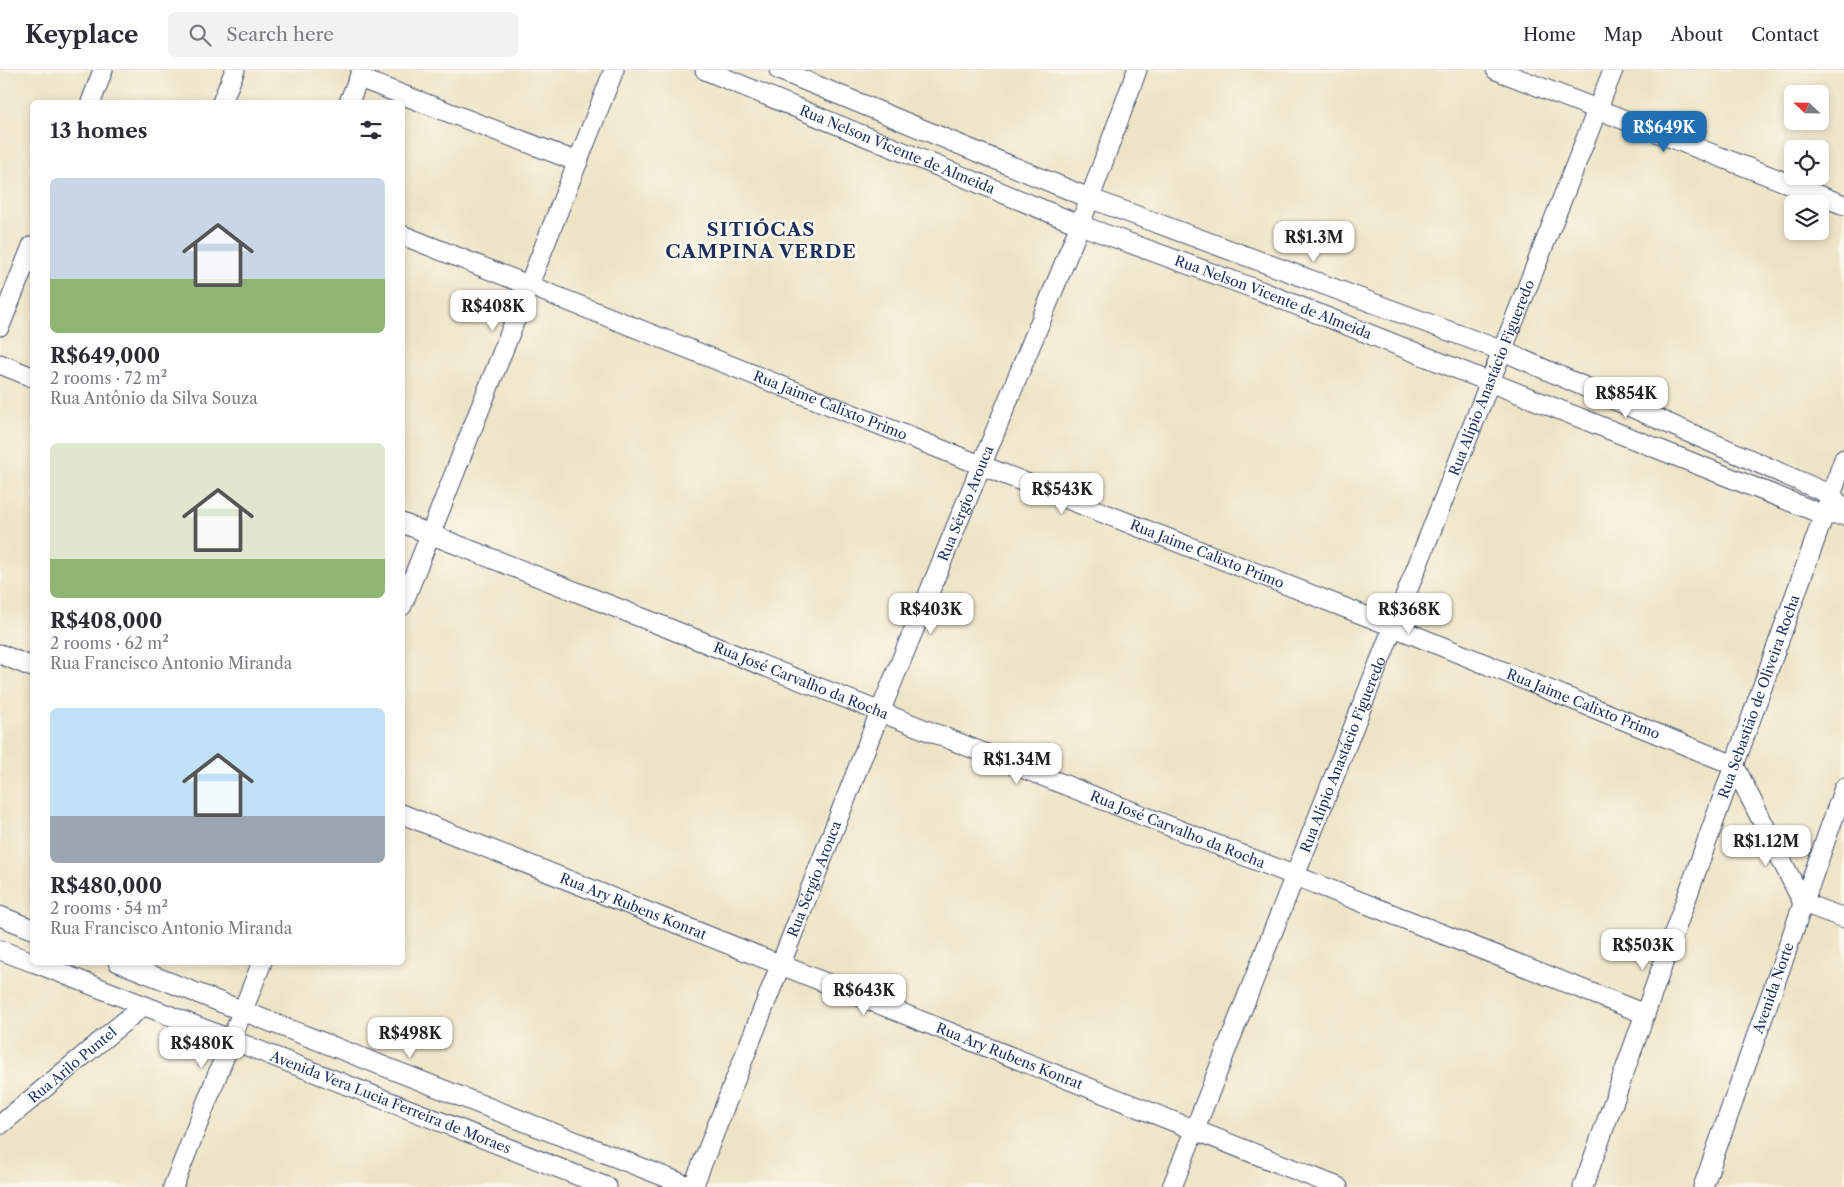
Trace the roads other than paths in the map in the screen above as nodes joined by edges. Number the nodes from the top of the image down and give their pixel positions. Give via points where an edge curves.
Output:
1 (103, 70) edge
2 (235, 70) edge
3 (614, 70) edge
4 (704, 70) edge
5 (779, 70) edge
6 (1137, 70) edge
7 (1496, 70) edge
8 (1613, 70) edge
9 (360, 74) edge
10 (92, 100) edge
11 (223, 100) edge
12 (350, 100) edge
13 (1597, 109) junction
14 (578, 162) junction
15 (1089, 198) junction
16 (1844, 205) edge
17 (1080, 225) junction
18 (405, 235) edge
19 (30, 251) edge
20 (1261, 261) junction
21 (529, 285) junction
22 (1261, 291) junction
23 (0, 326) edge
24 (1502, 351) junction
25 (0, 364) edge
26 (30, 376) edge
27 (1490, 382) junction
28 (1616, 399) junction
29 (1605, 427) junction
30 (1844, 459) edge
31 (983, 466) junction
32 (1831, 495) junction
33 (1844, 509) edge
34 (1824, 515) junction
35 (1844, 516) edge
36 (405, 524) edge
37 (431, 534) junction
38 (405, 599) edge
39 (1394, 627) junction
40 (0, 654) edge
41 (30, 666) edge
42 (880, 712) junction
43 (1734, 765) junction
44 (1844, 788) edge
45 (405, 815) edge
46 (1295, 876) junction
47 (1803, 903) junction
48 (0, 916) edge
49 (1844, 918) edge
50 (30, 928) edge
51 (0, 950) edge
52 (30, 961) edge
53 (40, 965) edge
54 (126, 965) edge
55 (261, 965) edge
56 (780, 965) junction
57 (143, 1006) junction
58 (242, 1011) junction
59 (1645, 1014) junction
60 (231, 1040) junction
61 (0, 1125) edge
62 (1194, 1130) junction
63 (173, 1187) edge
64 (608, 1187) edge
65 (692, 1187) edge
66 (1172, 1187) edge
67 (1338, 1187) edge
68 (1583, 1187) edge
69 (1703, 1187) edge

1 - 10 street
2 - 11 street
3 - 14 street
4 - 17 street, Rua Nelson Vicente de Almeida
5 - 15 street, Rua Nelson Vicente de Almeida
6 - 15 street, Rua Sérgio Arouca
7 - 13 street
8 - 13 street, Rua Alípio Anastácio Figueredo
9 - 12 street
9 - 14 street
13 - 16 street
13 - 24 street, Rua Alípio Anastácio Figueredo
14 - 21 street
15 - 17 street, Rua Sérgio Arouca
15 - 20 street, Rua Nelson Vicente de Almeida
17 - 22 street, Rua Nelson Vicente de Almeida
17 - 31 street, Rua Sérgio Arouca
18 - 21 street, Rua Jaime Calixto Primo
19 - 23 street
20 - 22 street
20 - 24 street, Rua Nelson Vicente de Almeida
21 - 31 street, Rua Jaime Calixto Primo
21 - 37 street
22 - 27 street, Rua Nelson Vicente de Almeida
24 - 27 street, Rua Alípio Anastácio Figueredo
24 - 28 street, Rua Nelson Vicente de Almeida
25 - 26 street
27 - 29 street, Rua Nelson Vicente de Almeida
27 - 39 street, Rua Alípio Anastácio Figueredo
28 - 29 street
28 - 32 street, Rua Nelson Vicente de Almeida
29 - 34 street, Rua Nelson Vicente de Almeida
30 - 32 street, Rua Sebastião de Oliveira Rocha
31 - 39 street, Rua Jaime Calixto Primo
31 - 42 street, Rua Sérgio Arouca
32 - 33 street, Rua Nelson Vicente de Almeida
32 - 34 street, Rua Sebastião de Oliveira Rocha
34 - 35 street, Rua Nelson Vicente de Almeida
34 - 43 street, Rua Sebastião de Oliveira Rocha
36 - 37 street, Rua José Carvalho da Rocha
37 - 38 street
37 - 42 street, Rua José Carvalho da Rocha
39 - 43 street, Rua Jaime Calixto Primo
39 - 46 street, Rua Alípio Anastácio Figueredo
40 - 41 street
42 - 46 street, Rua José Carvalho da Rocha
42 - 56 street, Rua Sérgio Arouca
43 - 47 street
43 - 59 street, Rua Sebastião de Oliveira Rocha
44 - 47 street, Avenida Norte
45 - 56 street, Rua Ary Rubens Konrat
46 - 59 street, Rua José Carvalho da Rocha
46 - 62 street, Rua Alípio Anastácio Figueredo
47 - 49 street
47 - 69 street, Avenida Norte
48 - 50 street
51 - 52 street, Avenida Vera Lucia Ferreira de Moraes
53 - 57 street, Avenida Vera Lucia Ferreira de Moraes
54 - 58 street
55 - 58 street
56 - 62 street, Rua Ary Rubens Konrat
56 - 65 street, Rua Sérgio Arouca
57 - 60 street, Avenida Vera Lucia Ferreira de Moraes
57 - 61 street, Rua Arilo Puntel
58 - 60 street
58 - 65 street
59 - 68 street, Rua Sebastião de Oliveira Rocha
60 - 63 street
60 - 64 street, Avenida Vera Lucia Ferreira de Moraes
62 - 66 street, Rua Alípio Anastácio Figueredo
62 - 67 street, Rua Ary Rubens Konrat

